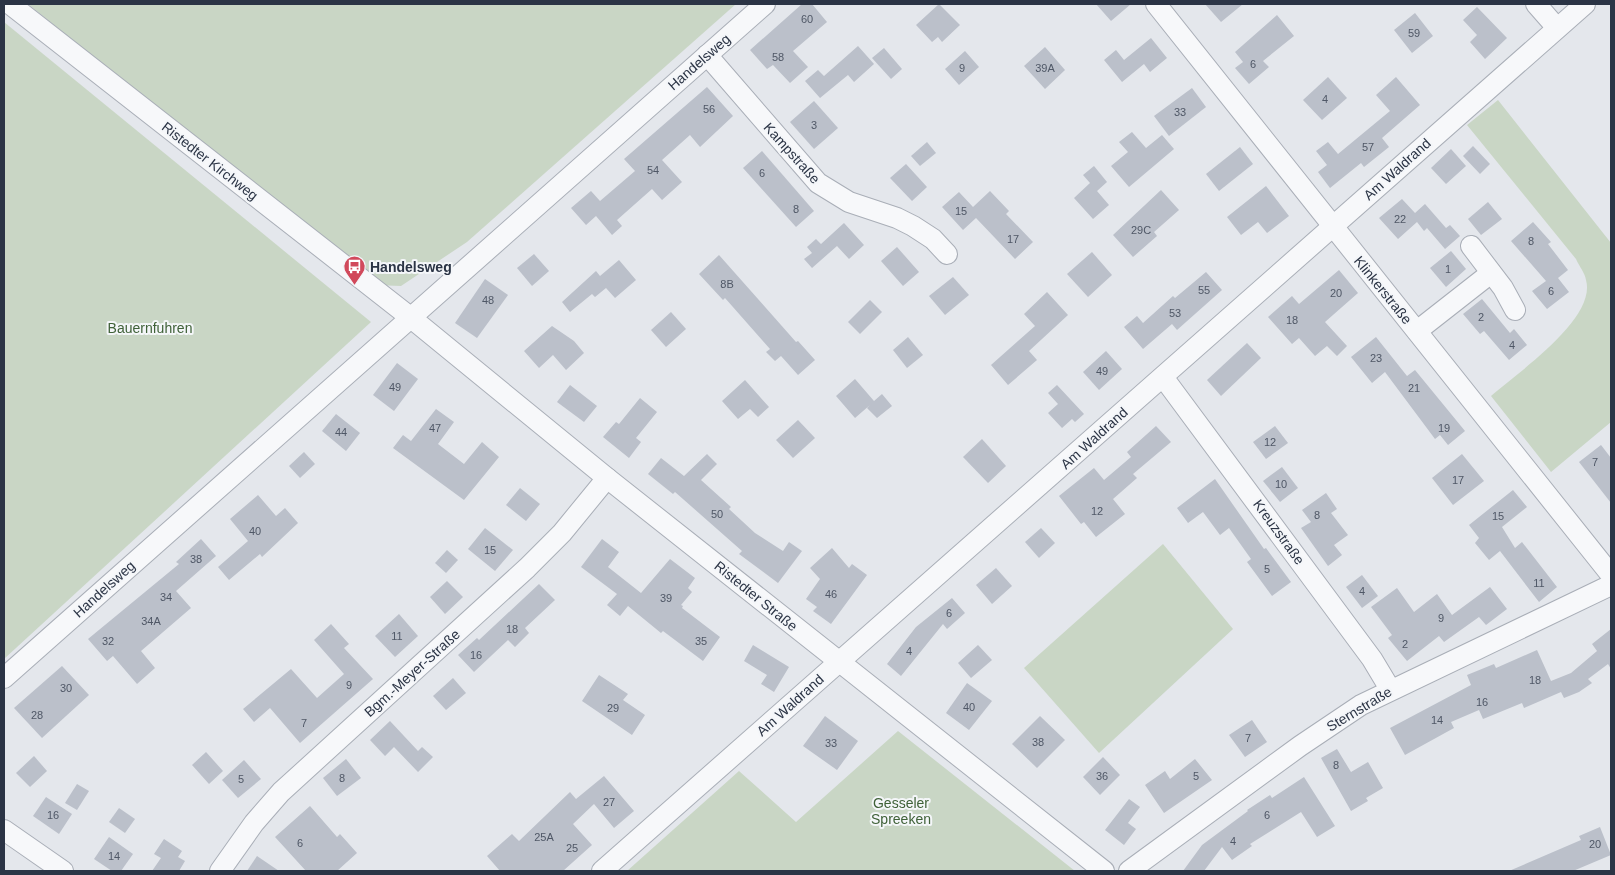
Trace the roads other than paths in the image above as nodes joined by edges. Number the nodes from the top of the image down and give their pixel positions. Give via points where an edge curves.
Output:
1 (10, 4) edge
2 (765, 4) edge
3 (1156, 4) edge
4 (1536, 4) edge
5 (1585, 4) edge
6 (1557, 28) junction
7 (707, 55) junction
8 (1333, 226) junction
9 (1470, 246) dead end
10 (947, 254) dead end
11 (1491, 273) junction
12 (1515, 310) dead end
13 (410, 318) junction
14 (1417, 331) junction
15 (1163, 377) junction
16 (607, 478) junction
17 (1611, 575) edge
18 (1611, 585) edge
19 (839, 662) junction
20 (4, 678) edge
21 (1390, 689) junction
22 (4, 830) edge
23 (64, 871) edge
24 (220, 871) edge
25 (602, 871) edge
26 (1104, 871) edge
27 (1129, 871) edge

1 - 13 street, Ristedter Kirchweg
2 - 7 street, Handelsweg
3 - 8 street, Klinkerstraße
4 - 6 street
5 - 6 street, Am Waldrand
6 - 8 street, Am Waldrand
7 - 10 street, Kampstraße via 818,183 849,202 914,226
7 - 13 street, Handelsweg
8 - 14 street, Klinkerstraße
8 - 15 street, Am Waldrand
9 - 11 street
11 - 12 street
11 - 14 street
13 - 16 street, Ristedter Straße
13 - 20 street, Handelsweg
14 - 17 street, Klinkerstraße
15 - 19 street, Am Waldrand
15 - 21 street, Kreuzstraße via 1372,659
16 - 19 street, Ristedter Straße
16 - 24 street, Bgm.-Meyer-Straße via 562,534 527,568 281,792
18 - 21 street, Sternstraße
19 - 25 street, Am Waldrand
19 - 26 street, Ristedter Straße
21 - 27 street, Sternstraße via 1300,746
22 - 23 street

